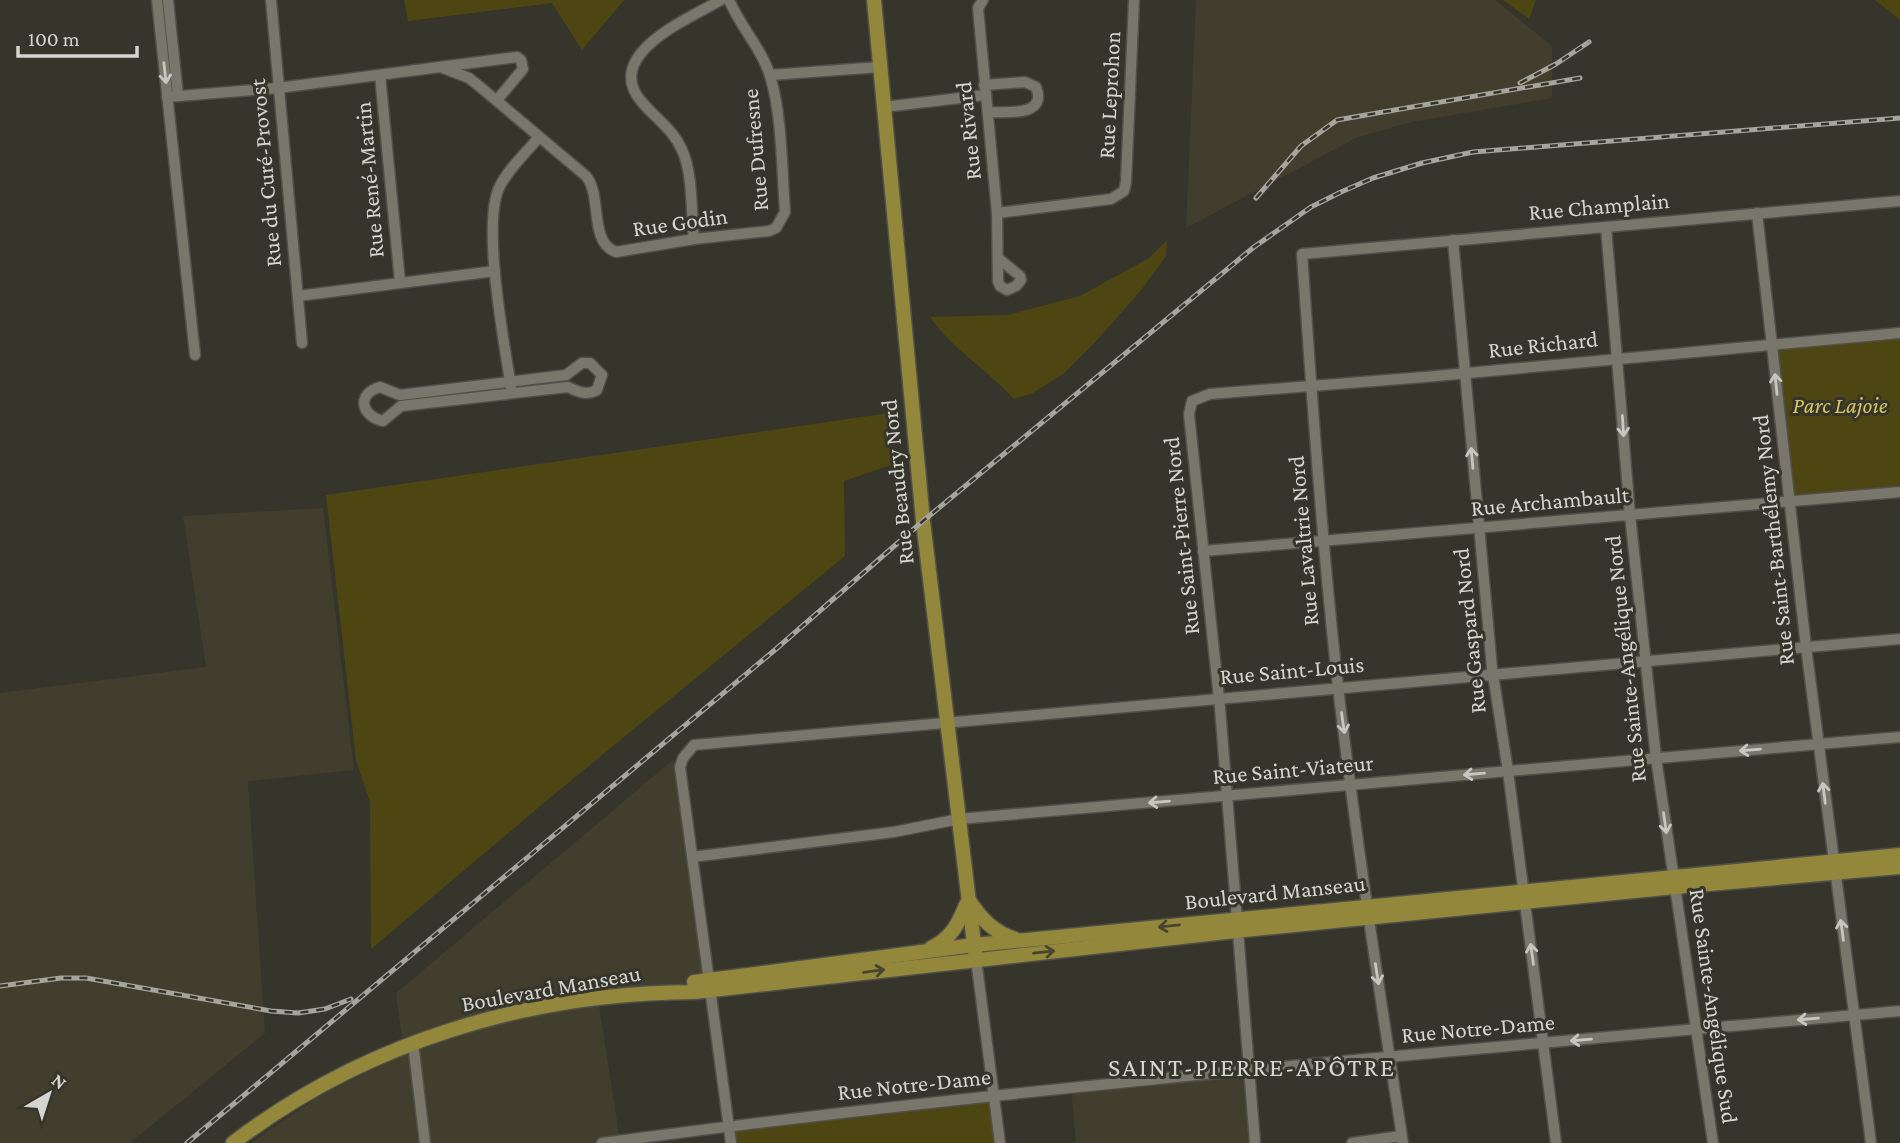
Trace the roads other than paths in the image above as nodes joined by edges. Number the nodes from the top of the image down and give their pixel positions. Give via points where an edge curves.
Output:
1 (157, 0) edge
2 (168, 0) edge
3 (271, 0) edge
4 (721, 0) edge
5 (729, 0) edge
6 (874, 0) edge
7 (1134, 0) edge
8 (982, 1) edge
9 (880, 67) junction
10 (443, 68) junction
11 (380, 75) junction
12 (770, 75) junction
13 (278, 88) junction
14 (985, 90) junction
15 (173, 97) junction
16 (497, 100) junction
17 (884, 107) junction
18 (988, 112) junction
19 (539, 137) junction
20 (1900, 201) edge
21 (997, 213) junction
22 (1757, 213) junction
23 (780, 222) joint
24 (1606, 227) junction
25 (694, 239) junction
26 (1453, 240) junction
27 (1302, 254) joint
28 (998, 258) dead end
29 (495, 271) junction
30 (400, 282) junction
31 (298, 296) junction
32 (1900, 333) edge
33 (302, 343) dead end
34 (1772, 345) junction
35 (195, 355) dead end
36 (1618, 358) junction
37 (1465, 373) junction
38 (511, 387) junction
39 (1311, 387) junction
40 (1192, 401) joint
41 (1900, 492) edge
42 (1789, 501) junction
43 (1630, 515) junction
44 (1479, 529) junction
45 (1324, 542) junction
46 (1203, 551) junction
47 (1900, 639) edge
48 (1805, 647) junction
49 (1646, 660) junction
50 (1492, 673) junction
51 (1338, 687) junction
52 (1218, 698) junction
53 (947, 723) junction
54 (1900, 737) edge
55 (1818, 744) junction
56 (1656, 758) junction
57 (1508, 771) junction
58 (1351, 785) junction
59 (1227, 796) junction
60 (959, 819) junction
61 (1900, 855) edge
62 (692, 858) junction
63 (1833, 867) junction
64 (1900, 867) edge
65 (1674, 881) junction
66 (1524, 897) junction
67 (968, 900) junction
68 (1367, 912) junction
69 (1237, 925) junction
70 (1020, 941) junction
71 (975, 952) junction
72 (920, 953) junction
73 (708, 985) junction
74 (1900, 1011) edge
75 (1854, 1015) junction
76 (1698, 1029) junction
77 (413, 1043) junction
78 (1544, 1043) junction
79 (1389, 1057) junction
80 (1248, 1070) junction
81 (995, 1096) junction
82 (729, 1126) junction
83 (1402, 1139) edge
84 (233, 1143) edge
85 (425, 1143) edge
86 (602, 1143) edge
87 (730, 1143) edge
88 (1000, 1143) edge
89 (1255, 1143) edge
90 (1352, 1143) edge
91 (1556, 1143) edge
92 (1713, 1143) edge
93 (1871, 1143) edge

1 -> 15 street
2 - 15 street
3 - 13 street, Rue du Curé-Provost
4 - 25 street via 648,43 635,60 632,74 632,87 640,100 683,151
5 - 12 street, Rue Dufresne
6 - 9 main road, Rue Beaudry Nord
7 - 21 street, Rue Leprohon via 1124,191 1111,200
8 - 14 street, Rue Rivard via 978,8
9 - 12 street
9 - 17 main road, Rue Beaudry Nord
10 - 11 street
10 - 16 street, Rue Godin via 469,78
10 - 16 street via 517,57 523,69
11 - 13 street
11 - 30 street, Rue René-Martin
12 - 23 street, Rue Dufresne via 785,212
13 - 15 street
13 - 31 street, Rue du Curé-Provost
14 - 17 street
14 - 18 street, Rue Rivard
14 - 18 street via 1025,82 1036,87 1038,94 1037,104 1024,111
15 - 35 street
16 - 19 street, Rue Godin
17 - 53 main road, Rue Beaudry Nord
18 - 21 street, Rue Rivard
19 - 25 street, Rue Godin via 591,183 600,234 610,249 616,252
19 - 29 street via 496,193 492,225
20 - 22 street, Rue Champlain
21 - 28 street, Rue Rivard
22 - 24 street, Rue Champlain
22 - 34 street, Rue Saint-Barthélemy Nord
23 - 25 street, Rue Godin via 769,231
24 - 26 street, Rue Champlain
24 - 36 street, Rue Sainte-Angélique Nord
26 - 27 street, Rue Champlain
26 - 37 street, Rue Gaspard Nord
27 - 39 street, Rue Lavaltrie Nord
29 - 30 street
29 - 38 street
30 - 31 street
31 - 33 street, Rue du Curé-Provost
32 - 34 street, Rue Richard
34 - 36 street, Rue Richard
42 -> 34 street, Rue Saint-Barthélemy Nord
36 - 37 street, Rue Richard
36 -> 43 street, Rue Sainte-Angélique Nord
37 - 39 street, Rue Richard
44 -> 37 street, Rue Gaspard Nord
38 - 38 street via 568,387 590,394 597,390 602,375 590,363 582,363 565,375
38 - 38 street via 400,395 380,387 369,391 364,405 372,417 383,421 401,406
39 - 40 street, Rue Richard via 1210,394
39 - 45 street, Rue Lavaltrie Nord
40 - 46 street, Rue Saint-Pierre Nord via 1189,414
41 - 42 street, Rue Archambault
42 - 43 street, Rue Archambault
42 - 48 street, Rue Saint-Barthélemy Nord
43 - 44 street, Rue Archambault
43 - 49 street, Rue Sainte-Angélique Nord
44 - 45 street, Rue Archambault
44 - 50 street, Rue Gaspard Nord
45 - 46 street, Rue Archambault
45 - 51 street, Rue Lavaltrie Nord
46 - 52 street, Rue Saint-Pierre Nord
47 - 48 street, Rue Saint-Louis
48 - 49 street, Rue Saint-Louis
48 - 55 street, Rue Saint-Barthélemy Nord
49 - 50 street, Rue Saint-Louis
49 - 56 street, Rue Sainte-Angélique Nord
50 - 51 street, Rue Saint-Louis
50 - 57 street, Rue Gaspard Nord
51 - 52 street, Rue Saint-Louis
51 -> 58 street, Rue Lavaltrie Nord
52 - 53 street, Rue Saint-Louis
52 - 59 street, Rue Saint-Pierre Nord
53 - 60 main road, Rue Beaudry Nord
53 - 62 street, Rue Saint-Louis via 694,746 680,767
54 - 55 street, Rue Saint-Viateur
55 -> 56 street, Rue Saint-Viateur
63 -> 55 street, Rue Saint-Barthélemy Nord
56 - 57 street, Rue Saint-Viateur
56 -> 65 street, Rue Sainte-Angélique Nord
57 -> 58 street, Rue Saint-Viateur
57 - 66 street, Rue Gaspard Nord
58 - 59 street, Rue Saint-Viateur
58 - 68 street, Rue Lavaltrie Nord
59 -> 60 street, Rue Saint-Viateur
59 - 69 street, Rue Saint-Pierre Nord
60 - 62 street, Rue Saint-Viateur
60 - 67 main road, Rue Beaudry Nord
61 - 63 main road, Boulevard Manseau
62 - 73 street
63 - 64 main road, Boulevard Manseau
63 - 65 main road, Boulevard Manseau
75 -> 63 street, Rue Saint-Barthélemy Nord
65 - 66 main road, Boulevard Manseau
65 - 76 street, Rue Sainte-Angélique Sud
66 - 68 main road, Boulevard Manseau
78 -> 66 street, Rue Gaspard Nord
67 - 70 main road via 983,921
67 - 71 main road, Rue Beaudry Nord
67 - 72 main road via 952,934
68 - 69 main road, Boulevard Manseau
68 -> 79 street, Rue Lavaltrie Nord
69 -> 70 main road, Boulevard Manseau
71 -> 69 main road, Boulevard Manseau
69 - 80 street, Rue Saint-Pierre Nord
70 - 71 main road, Boulevard Manseau
71 - 72 main road, Boulevard Manseau
73 -> 71 main road, Boulevard Manseau
71 - 81 street
72 - 73 main road, Boulevard Manseau
73 - 77 main road, Boulevard Manseau via 529,1010
73 - 82 street
74 - 75 street, Rue Notre-Dame
75 -> 76 street, Rue Notre-Dame
75 - 93 street, Rue Saint-Barthélemy Nord
76 -> 78 street, Rue Notre-Dame
76 - 92 street, Rue Sainte-Angélique Sud
77 - 84 main road, Boulevard Manseau via 318,1087
77 - 85 street
78 - 79 street, Rue Notre-Dame
78 - 91 street, Rue Gaspard Nord
79 - 80 street, Rue Notre-Dame
79 - 83 street, Rue Lavaltrie Nord
80 - 81 street, Rue Notre-Dame
80 - 89 street, Rue Saint-Pierre Nord
81 - 82 street, Rue Notre-Dame
81 - 88 street
82 - 86 street, Rue Notre-Dame
82 - 87 street
83 - 90 street

